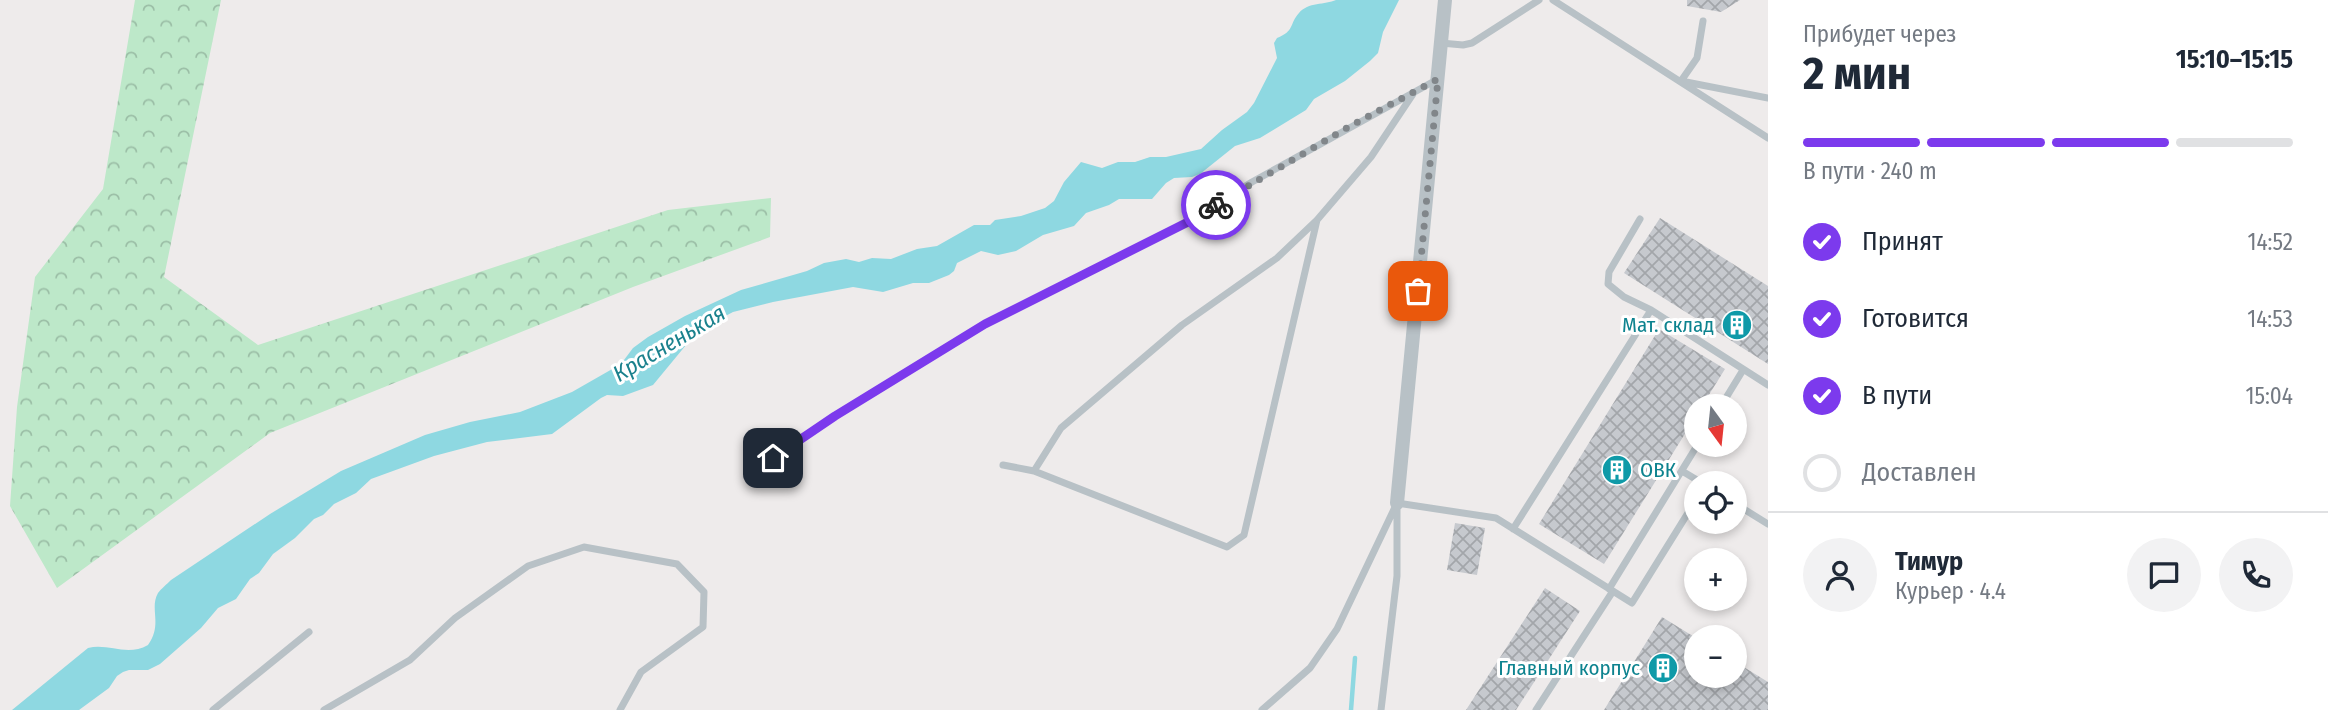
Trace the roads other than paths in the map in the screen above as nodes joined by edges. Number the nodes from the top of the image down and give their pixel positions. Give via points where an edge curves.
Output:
1 (1445, 0) edge
2 (1539, 0) edge
3 (1553, 0) edge
4 (1703, 21) dead end
5 (1441, 43) junction
6 (1438, 79) junction
7 (1681, 81) junction
8 (1416, 91) junction
9 (1768, 98) edge
10 (1768, 136) edge
11 (1640, 219) dead end
12 (1317, 220) junction
13 (1651, 310) junction
14 (1743, 370) junction
15 (1768, 385) edge
16 (1728, 394) edge
17 (1690, 457) edge
18 (1003, 465) dead end
19 (1034, 471) junction
20 (1682, 471) joint
21 (752, 472) dead end
22 (1397, 503) junction
23 (1747, 511) edge
24 (1684, 519) edge
25 (1768, 524) edge
26 (1513, 529) junction
27 (1611, 590) junction
28 (309, 632) dead end
29 (213, 710) edge
30 (324, 710) edge
31 (620, 710) edge
32 (1262, 710) edge
33 (1381, 710) edge
34 (1536, 710) edge

1 - 5 street
2 - 5 lane via 1472,43
3 - 7 lane
4 - 7 lane via 1697,58
5 - 6 street
6 - 8 lane
6 - 22 street
7 - 9 lane
7 - 10 lane
8 - 12 lane via 1371,157
8 - 21 lane via 1190,221 985,324
11 - 13 lane via 1609,272 1608,284
12 - 19 lane via 1277,258 1182,325 1061,428
12 - 19 lane via 1244,535 1227,547
13 - 14 lane
13 - 26 lane
14 - 15 lane
14 - 16 lane
17 - 20 lane
18 - 19 lane
20 - 27 lane
22 - 26 lane via 1496,518
22 - 32 lane via 1337,629 1310,668
22 - 33 lane via 1397,576
23 - 25 lane
24 - 27 lane via 1632,603
26 - 27 lane
27 - 34 lane
28 - 29 lane
30 - 31 lane via 410,660 455,618 528,566 584,547 677,564 704,592 703,627 641,672

